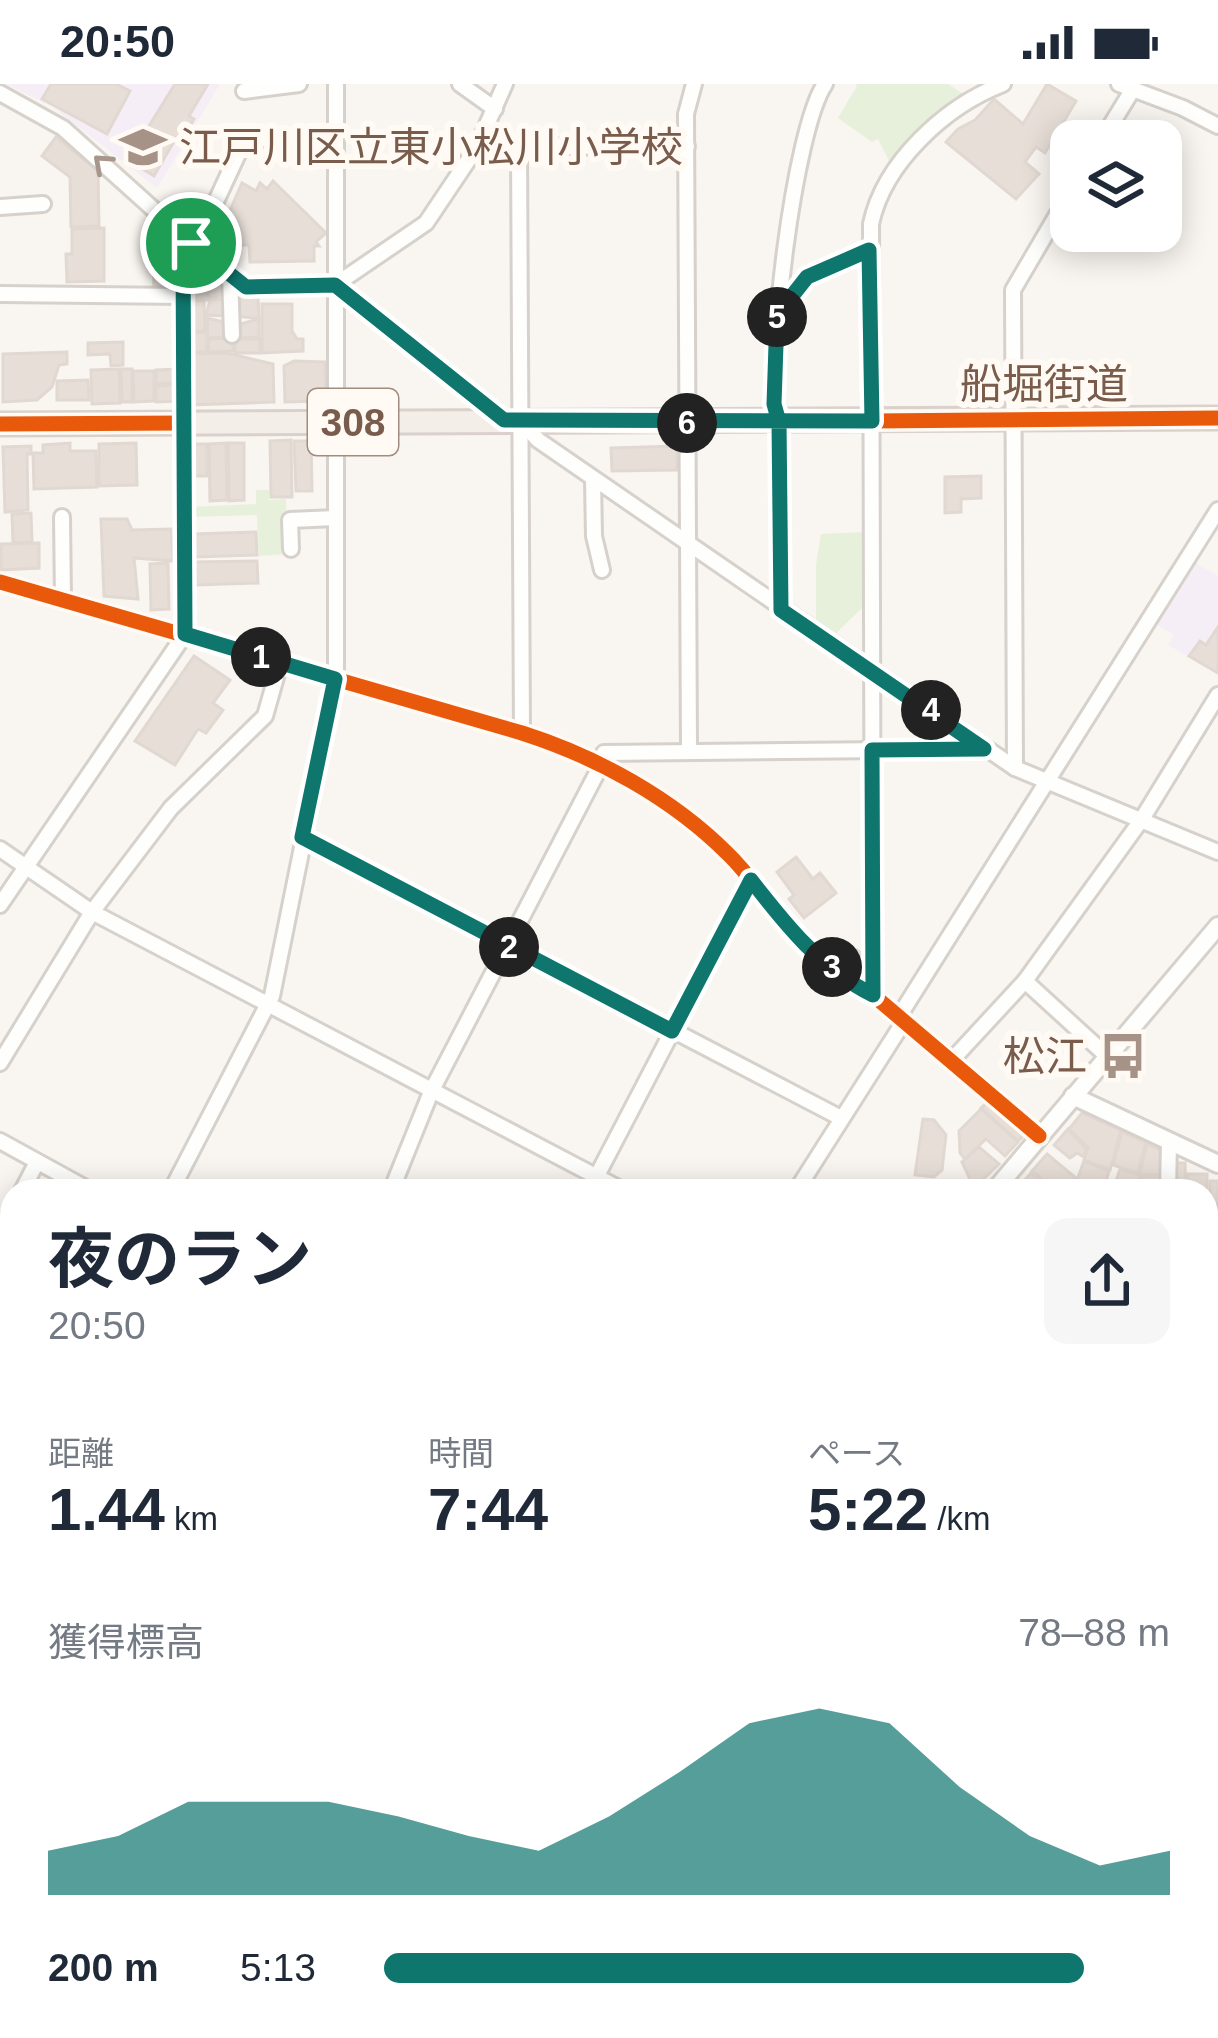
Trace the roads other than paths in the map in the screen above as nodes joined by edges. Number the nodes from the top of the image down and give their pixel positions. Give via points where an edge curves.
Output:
1 (299, 84) edge
2 (336, 84) edge
3 (505, 84) edge
4 (694, 84) edge
5 (825, 84) edge
6 (1003, 84) edge
7 (275, 86) edge
8 (465, 86) edge
9 (1126, 86) edge
10 (244, 91) dead end
11 (0, 93) edge
12 (495, 109) junction
13 (1111, 120) edge
14 (1218, 126) edge
15 (336, 139) junction
16 (687, 146) junction
17 (477, 147) junction
18 (519, 147) junction
19 (44, 204) dead end
20 (0, 206) edge
21 (1050, 226) edge
22 (191, 243) junction
23 (869, 250) junction
24 (230, 274) junction
25 (335, 285) junction
26 (0, 294) edge
27 (184, 296) junction
28 (777, 315) junction
29 (232, 334) dead end
30 (1218, 418) edge
31 (512, 420) junction
32 (872, 421) junction
33 (1012, 421) junction
34 (334, 422) junction
35 (779, 422) junction
36 (184, 423) junction
37 (688, 423) junction
38 (0, 424) edge
39 (593, 479) junction
40 (1218, 510) edge
41 (62, 518) dead end
42 (335, 518) junction
43 (689, 544) junction
44 (291, 549) dead end
45 (602, 570) dead end
46 (0, 582) edge
47 (63, 600) junction
48 (781, 610) junction
49 (185, 634) junction
50 (280, 663) junction
51 (872, 670) junction
52 (335, 679) junction
53 (1218, 695) edge
54 (522, 733) junction
55 (984, 749) junction
56 (872, 750) junction
57 (688, 751) junction
58 (602, 765) junction
59 (1015, 768) junction
60 (1048, 784) junction
61 (1142, 819) junction
62 (302, 837) junction
63 (0, 849) edge
64 (1218, 852) edge
65 (26, 867) junction
66 (751, 880) junction
67 (0, 905) edge
68 (92, 913) junction
69 (1218, 926) edge
70 (506, 945) junction
71 (1025, 981) junction
72 (873, 995) junction
73 (269, 1003) junction
74 (902, 1020) junction
75 (672, 1031) junction
76 (1106, 1056) junction
77 (951, 1061) junction
78 (0, 1063) edge
79 (431, 1092) junction
80 (1073, 1096) junction
81 (841, 1118) junction
82 (1040, 1136) junction
83 (0, 1142) edge
84 (1169, 1142) junction
85 (37, 1162) junction
86 (1218, 1164) edge
87 (28, 1179) edge
88 (69, 1179) edge
89 (176, 1179) edge
90 (396, 1179) edge
91 (585, 1179) edge
92 (594, 1179) edge
93 (803, 1179) edge
94 (1004, 1179) edge
95 (1168, 1179) edge

1 - 7 street
2 - 15 street
3 - 12 street
4 - 16 street
5 - 28 street via 803,145
6 - 23 street via 970,97 901,158 875,203
7 - 10 street
8 - 12 street
9 - 13 street
9 - 14 street
22 -> 11 street via 63,128
12 - 17 street
15 - 22 street via 245,139
15 - 25 street
16 - 18 street
16 - 37 street
17 - 18 street
17 - 25 street via 426,223
18 - 31 street
19 - 20 street
21 - 33 street via 1012,290
22 - 24 street
22 - 27 street via 183,254
23 - 28 street via 807,277
23 - 32 street
24 - 25 street via 246,287
24 - 29 street
25 - 31 street
25 - 34 street
26 - 27 street
27 - 36 street
28 - 35 street
30 - 33 main road, 船堀街道 / 308
31 - 34 main road, 船堀街道 / 308
31 - 37 main road, 船堀街道 / 308
31 - 39 street
31 - 54 street
32 - 33 main road, 船堀街道 / 308
32 - 35 main road, 船堀街道 / 308
32 - 51 street
33 - 59 street
34 - 36 main road, 船堀街道 / 308
34 - 42 street
35 - 37 main road, 船堀街道 / 308
35 - 48 street
36 - 38 main road, 船堀街道 / 308
36 - 49 street
37 - 43 street
39 - 43 street
39 - 45 street
40 - 60 street
41 - 47 street
42 - 44 street via 290,520
42 - 52 street
43 - 48 street
43 - 57 street
46 - 47 street
47 - 49 street
48 - 51 street
49 - 50 street
49 - 65 street
50 - 52 street
50 - 68 street via 265,716 171,808
51 - 55 street
51 - 56 street
52 - 54 street
52 - 62 street
53 - 61 street
54 - 58 street
55 - 56 street
55 - 59 street
56 - 57 street
56 - 72 street
57 - 58 street via 604,753
58 - 66 street via 712,838
58 - 70 street
59 - 60 street
60 - 61 street
60 - 74 street
61 - 64 street
61 - 71 street
62 - 70 street
62 - 73 street
63 - 65 street
65 - 67 street
65 - 68 street
66 - 72 street via 795,936
66 - 75 street
68 - 73 street
68 - 78 street
69 - 76 street
70 - 75 street
70 - 79 street
71 - 76 street
71 - 77 street
72 - 74 street
73 - 79 street
73 - 89 street
74 - 77 street
74 - 81 street
75 - 81 street
75 - 92 street
76 - 80 street
77 - 82 street
79 - 90 street
79 - 91 street
80 - 82 street
80 - 84 street
81 - 93 street
82 - 94 street
83 - 85 street
84 - 86 street
84 - 95 street
85 - 87 street
85 - 88 street

